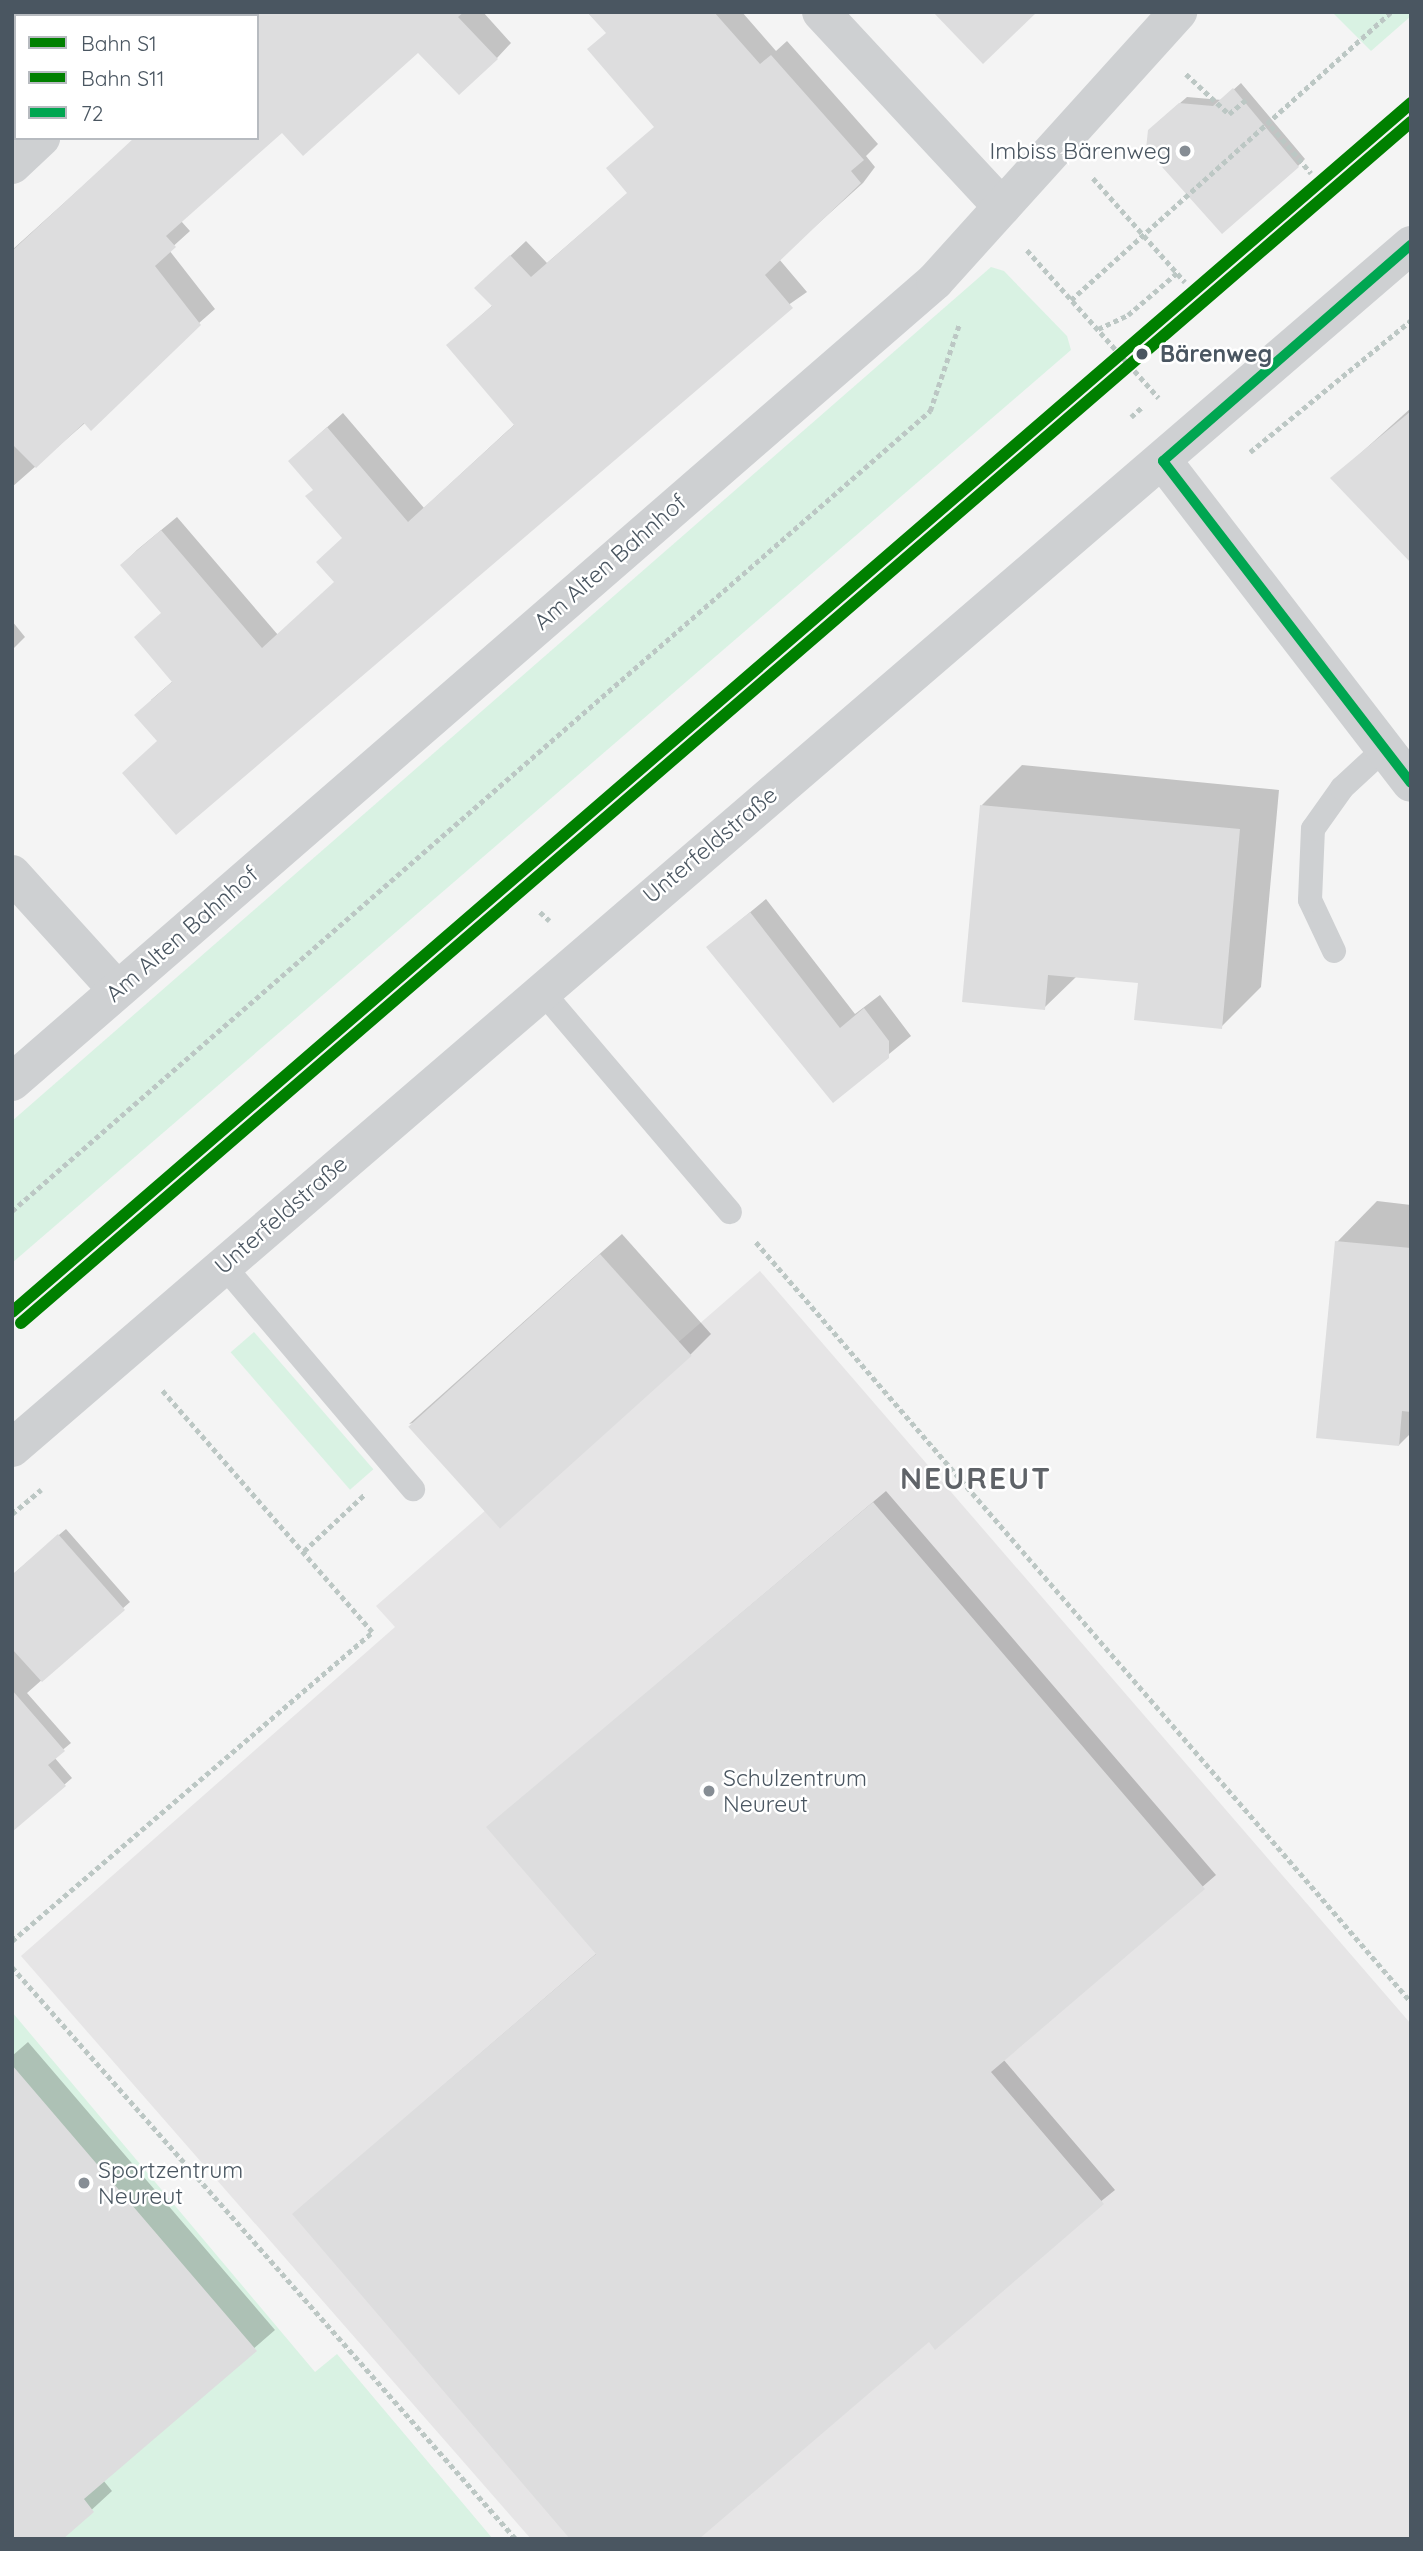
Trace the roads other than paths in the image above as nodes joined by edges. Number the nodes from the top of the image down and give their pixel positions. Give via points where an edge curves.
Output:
1 (821, 12) edge
2 (1178, 12) edge
3 (39, 140) edge
4 (12, 165) edge
5 (1002, 207) junction
6 (1411, 245) edge
7 (1163, 461) junction
8 (1383, 750) junction
9 (1411, 783) edge
10 (12, 874) edge
11 (1334, 951) dead end
12 (540, 989) junction
13 (117, 990) junction
14 (12, 1082) edge
15 (730, 1212) road end
16 (223, 1265) junction
17 (12, 1448) edge
18 (413, 1489) dead end

1 - 5 street
2 - 5 street, Am Alten Bahnhof
3 - 4 street
5 - 13 street, Am Alten Bahnhof via 949,266
6 - 7 street, Unterfeldstraße
7 - 8 street
7 - 12 street, Unterfeldstraße
8 - 9 street
8 - 11 lane via 1342,788 1314,829 1310,900
10 - 13 street
12 - 15 lane
12 - 16 street, Unterfeldstraße
13 - 14 street, Am Alten Bahnhof
16 - 17 street, Unterfeldstraße
16 - 18 lane

